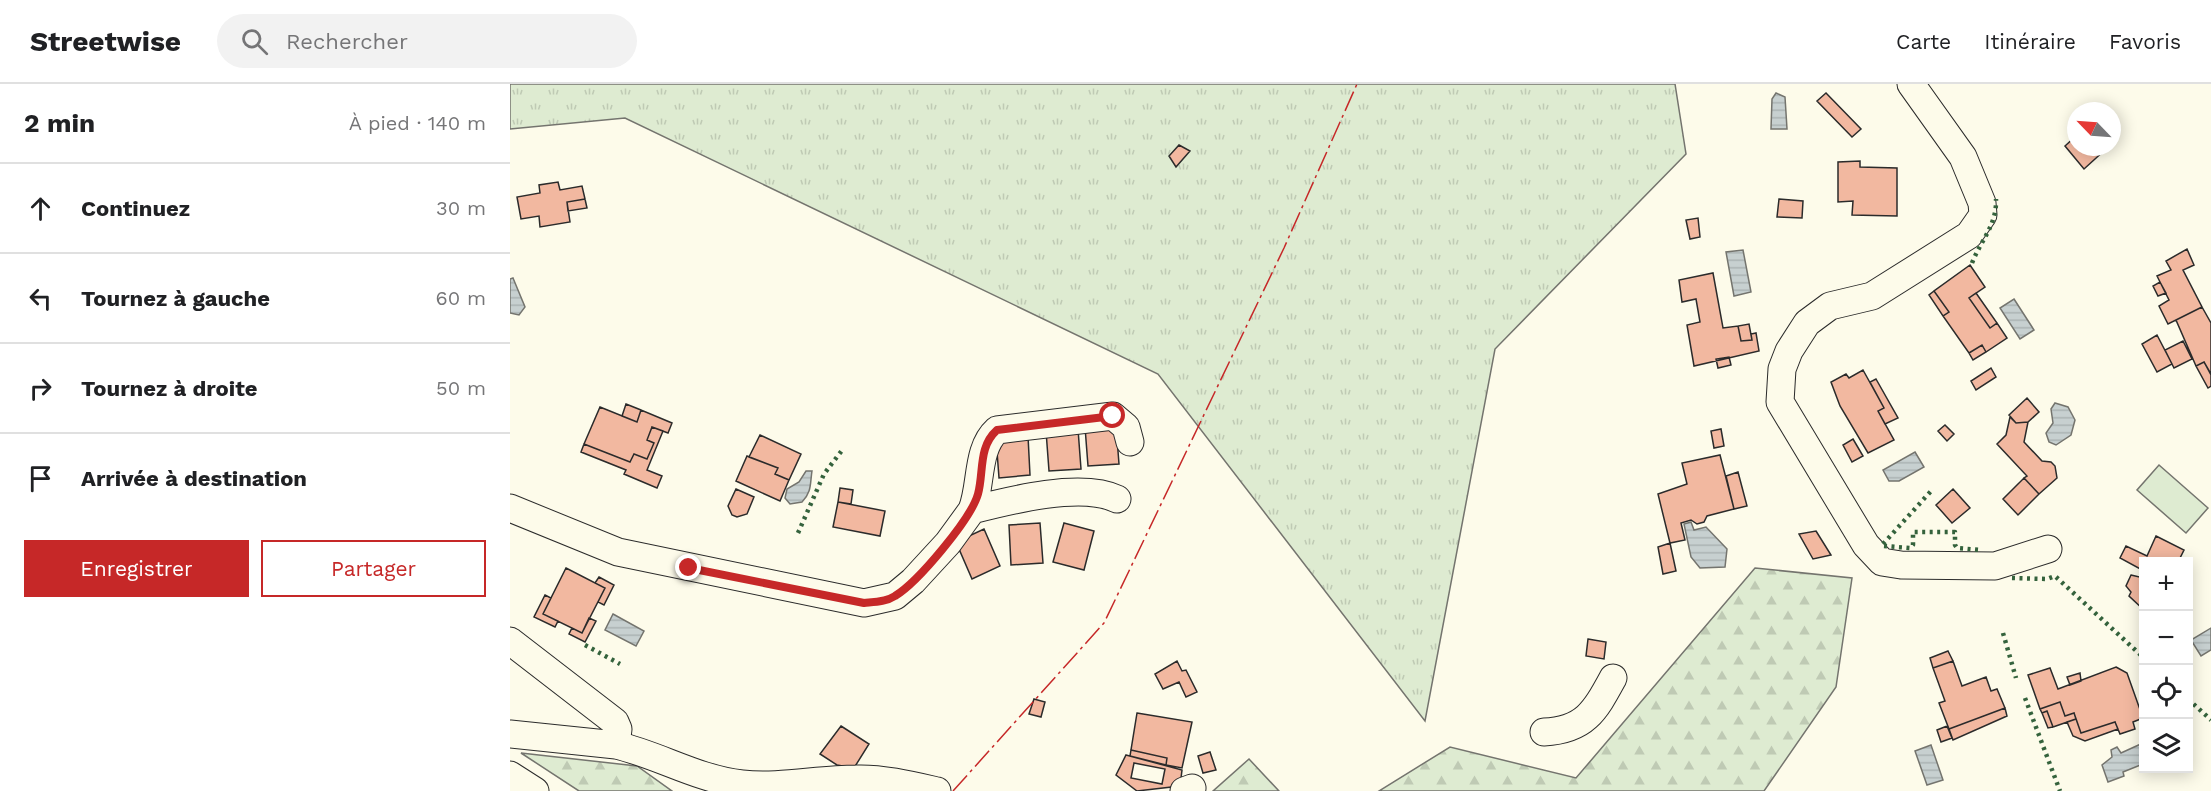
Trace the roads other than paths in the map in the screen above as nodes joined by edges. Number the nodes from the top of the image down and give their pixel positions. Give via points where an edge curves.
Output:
1 (1911, 84) edge
2 (1130, 442) dead end
3 (1118, 499) dead end
4 (510, 508) edge
5 (972, 510) junction
6 (2048, 549) dead end
7 (510, 641) edge
8 (1613, 678) dead end
9 (1544, 732) dead end
10 (510, 734) edge
11 (616, 745) junction
12 (510, 775) edge
13 (535, 791) edge
14 (937, 791) edge

1 - 6 street via 1963,158 1982,203 1983,215 1969,235 1872,296 1830,306 1808,323 1782,369 1780,402 1866,545 1882,562 1995,566
2 - 5 street via 1126,427 1113,416 997,430 984,448 978,495
3 - 5 street via 1093,491 1065,493
4 - 5 street via 618,552 864,603 895,596 929,564
7 - 11 street via 615,722
8 - 9 street via 1585,720 1574,727
10 - 11 street
11 - 14 street via 699,777 742,784 856,778
12 - 13 street

